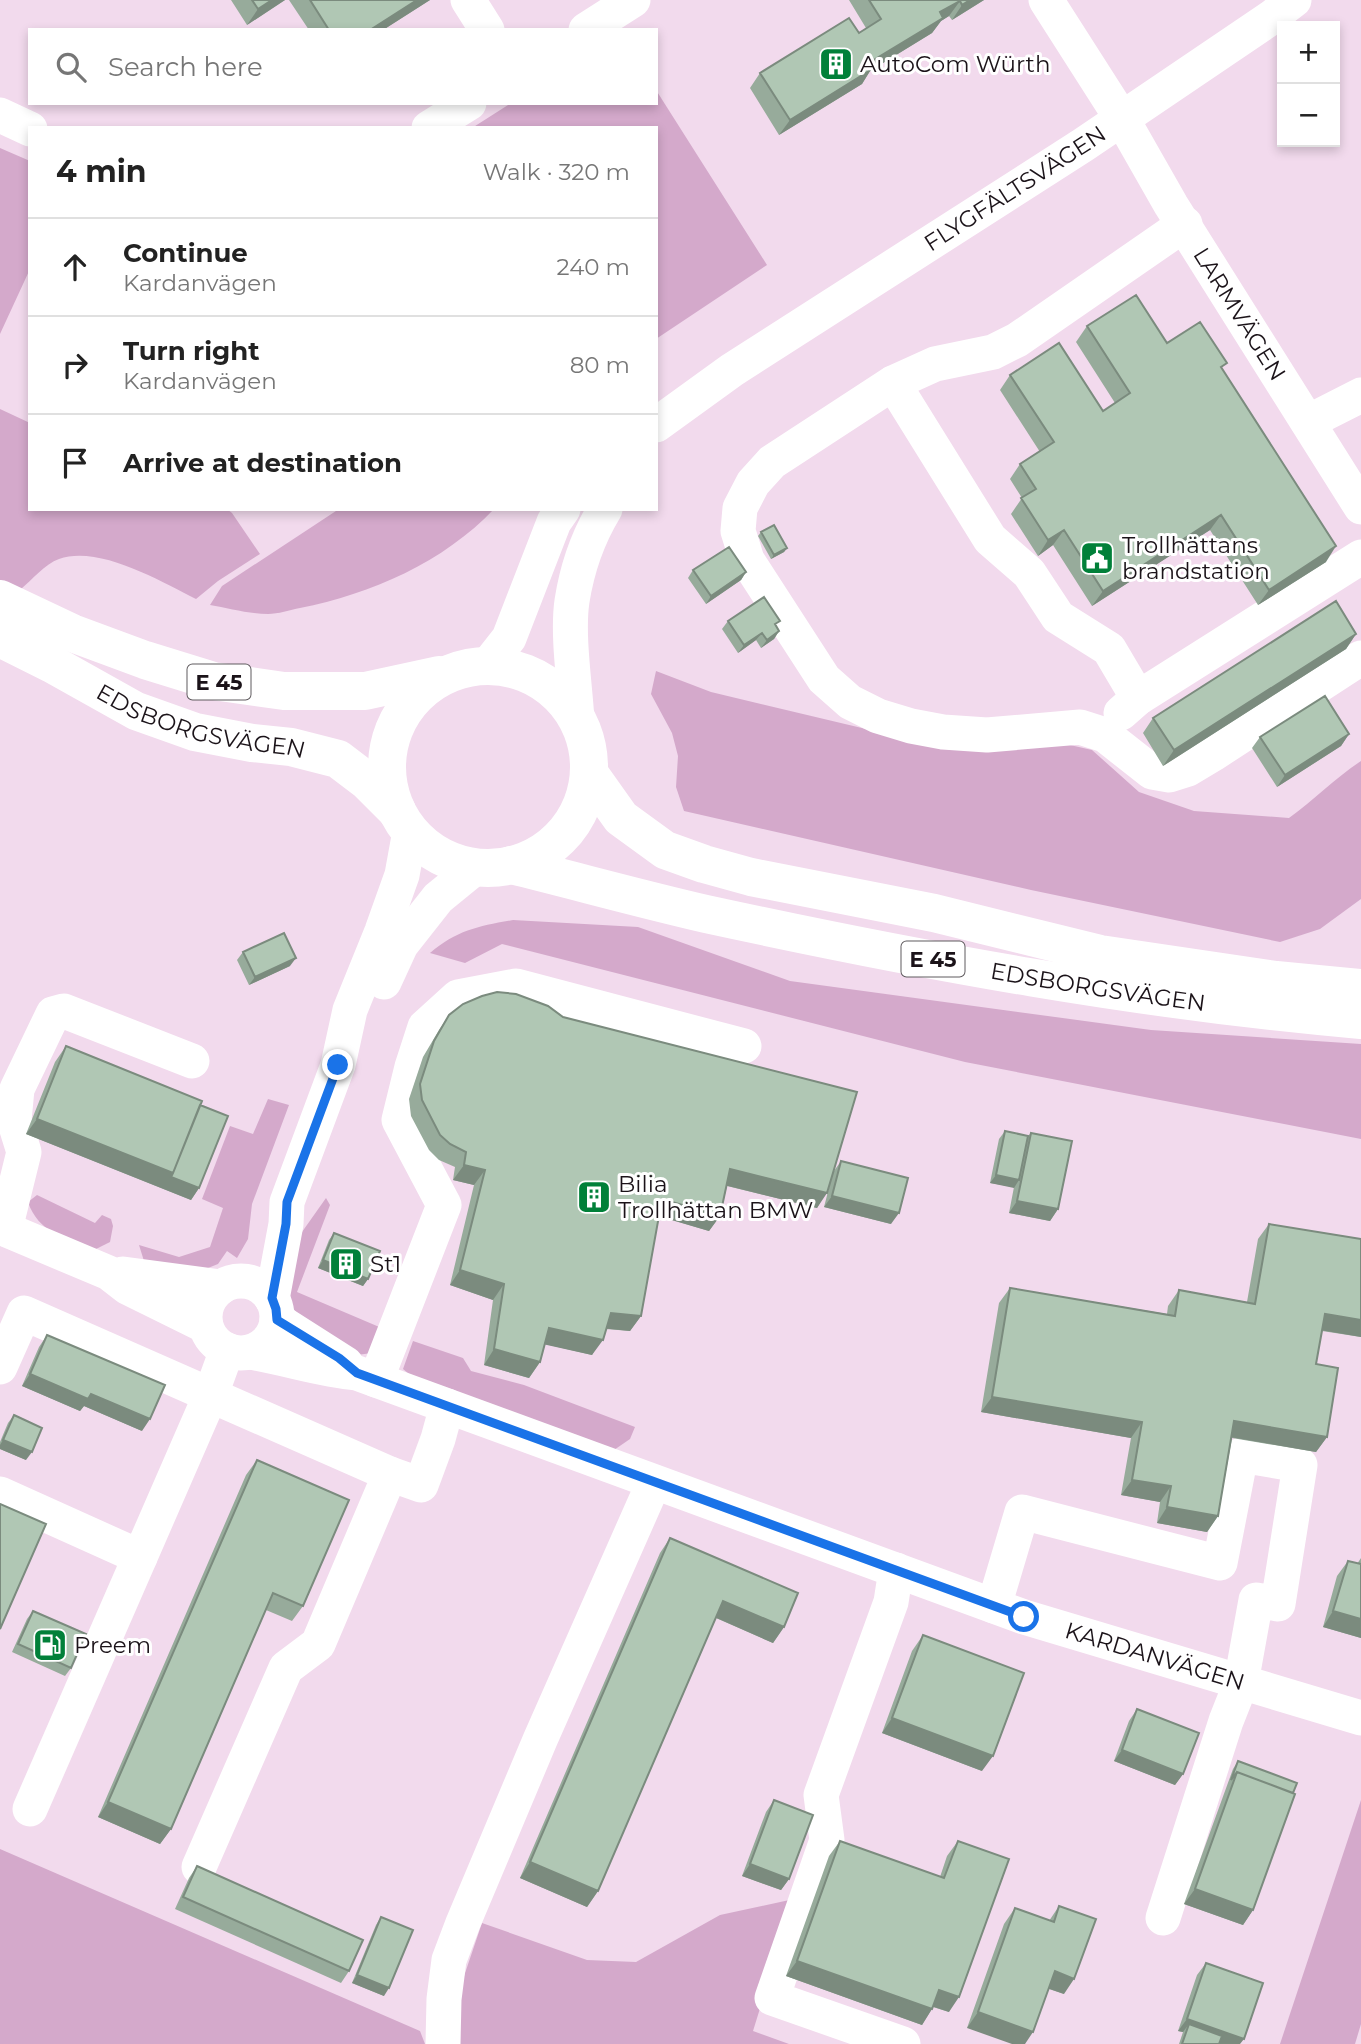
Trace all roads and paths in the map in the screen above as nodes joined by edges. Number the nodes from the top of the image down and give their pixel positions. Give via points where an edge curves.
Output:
1 (468, 0) edge
2 (633, 0) edge
3 (1046, 0) edge
4 (1294, 0) edge
5 (486, 28) edge
6 (589, 28) edge
7 (466, 105) edge
8 (0, 114) edge
9 (1122, 119) junction
10 (432, 126) edge
11 (28, 128) edge
12 (1185, 224) junction
13 (732, 370) junction
14 (893, 383) junction
15 (1361, 395) edge
16 (1308, 422) junction
17 (658, 424) edge
18 (658, 450) edge
19 (1361, 507) edge
20 (562, 511) edge
21 (604, 511) edge
22 (1361, 557) edge
23 (0, 599) edge
24 (0, 638) edge
25 (1361, 657) edge
26 (469, 669) junction
27 (1138, 698) junction
28 (577, 720) junction
29 (1105, 735) junction
30 (589, 773) junction
31 (404, 821) junction
32 (493, 866) junction
33 (1361, 988) edge
34 (1361, 1020) edge
35 (744, 1046) dead end
36 (192, 1060) dead end
37 (338, 1065) junction
38 (287, 1202) junction
39 (2, 1228) edge
40 (109, 1273) junction
41 (227, 1285) junction
42 (275, 1309) junction
43 (228, 1342) junction
44 (0, 1367) edge
45 (367, 1376) junction
46 (211, 1394) junction
47 (447, 1406) junction
48 (390, 1474) junction
49 (654, 1482) junction
50 (0, 1494) edge
51 (140, 1557) junction
52 (896, 1570) junction
53 (994, 1606) junction
54 (1241, 1684) junction
55 (1361, 1718) edge
56 (30, 1809) dead end
57 (199, 1867) edge
58 (1163, 1918) dead end
59 (443, 2044) edge
60 (903, 2044) edge

1 - 5 street
2 - 6 street
3 - 9 street, LARMVÄGEN
4 - 9 street, FLYGFÄLTSVÄGEN
7 - 10 street
8 - 11 street
9 - 12 street, LARMVÄGEN
9 - 13 street, FLYGFÄLTSVÄGEN
12 - 14 street via 1017,340 993,352 935,363
12 - 16 street, LARMVÄGEN
13 - 17 street, FLYGFÄLTSVÄGEN
13 - 18 street, FLYGFÄLTSVÄGEN
14 - 27 street via 990,539 1029,573 1058,617 1109,649
14 - 29 street via 772,462 753,483 740,508 738,531 747,561 824,679 859,707 943,732 987,735 1080,727
15 - 16 street
16 - 19 street, LARMVÄGEN
20 - 26 street via 509,638
21 - 28 street via 579,568 571,603
22 - 27 street
23 - 26 highway, EDSBORGSVÄGEN / E 45 via 84,637 213,681 284,691 366,691
24 - 31 highway, EDSBORGSVÄGEN / E 45 via 136,710 195,732 338,758 368,781
25 - 29 street via 1213,754 1169,775 1152,772
26 - 28 highway, E 45 via 505,667 540,680 555,691
26 - 31 highway via 430,684 411,701 394,730 387,779
27 - 29 street
28 - 30 highway, E 45
30 - 32 highway, E 45 via 573,822 556,842 535,856
30 - 33 highway, EDSBORGSVÄGEN / E 45 via 621,818 665,850 704,864 1100,954 1276,981
31 - 32 highway, E 45 via 419,840 451,861
31 - 37 street via 402,875 350,1010
32 - 34 highway, EDSBORGSVÄGEN / E 45 via 946,962 1095,988
32 - 37 street via 438,898 401,945
35 - 45 street via 516,986 458,997 425,1027 399,1120 444,1205
36 - 39 street via 64,1011 52,1014 17,1089 14,1120 24,1152
37 - 38 street
38 - 41 street
38 - 42 street
39 - 40 street, KARDANVÄGEN
40 - 41 street, KARDANVÄGEN
40 - 43 street, KARDANVÄGEN
41 - 42 street via 256,1284 268,1292
41 - 43 street via 208,1303 205,1316
42 - 43 street via 273,1334 263,1346
42 - 45 street, KARDANVÄGEN
43 - 45 street, KARDANVÄGEN
43 - 46 street
44 - 46 street via 24,1313
45 - 47 street, KARDANVÄGEN
46 - 48 street
46 - 51 street
47 - 48 street via 421,1485
47 - 49 street, KARDANVÄGEN
48 - 57 street via 318,1644 286,1668
49 - 52 street, KARDANVÄGEN
49 - 59 street via 463,1923 449,1961
50 - 51 street
51 - 56 street
52 - 53 street, KARDANVÄGEN
52 - 60 street via 891,1602 821,1795 839,1844 772,1998
53 - 54 street, KARDANVÄGEN
53 - 54 street via 1022,1511 1220,1563 1241,1455 1300,1465 1278,1604 1256,1600
54 - 55 street, KARDANVÄGEN
54 - 58 street

